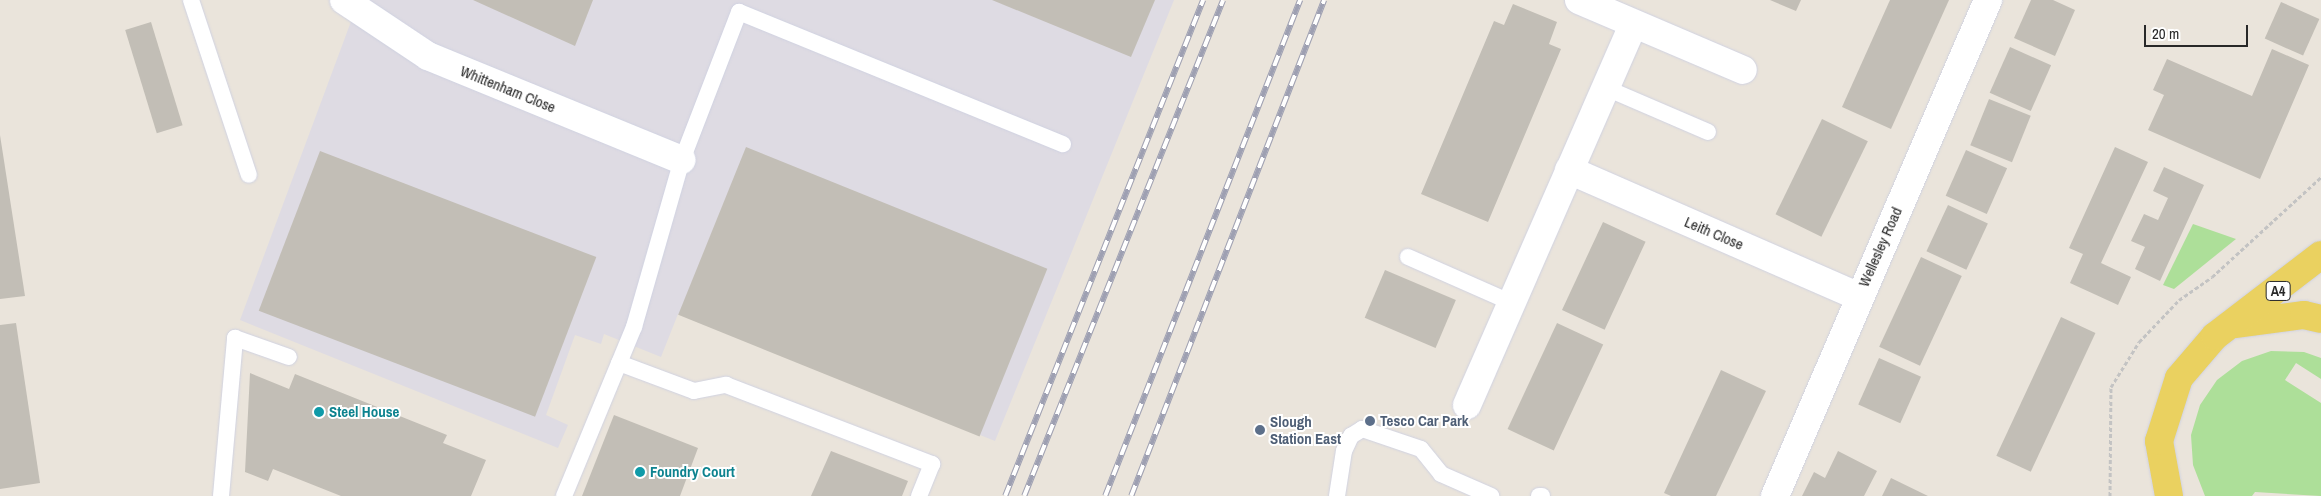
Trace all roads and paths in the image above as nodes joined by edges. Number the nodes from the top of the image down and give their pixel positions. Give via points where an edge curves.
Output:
1 (191, 0) edge
2 (344, 0) edge
3 (1579, 0) edge
4 (1988, 0) edge
5 (742, 6) edge
6 (1633, 25) junction
7 (1744, 70) dead end
8 (1606, 88) junction
9 (1708, 132) dead end
10 (1064, 144) dead end
11 (682, 160) junction
12 (1569, 170) junction
13 (249, 175) dead end
14 (2321, 255) edge
15 (1408, 257) dead end
16 (1858, 296) junction
17 (1510, 302) junction
18 (2321, 319) edge
19 (2233, 324) junction
20 (289, 357) dead end
21 (619, 363) junction
22 (1467, 405) dead end
23 (221, 496) edge
24 (564, 496) edge
25 (919, 496) edge
26 (1337, 496) edge
27 (1491, 496) edge
28 (1775, 496) edge
29 (2169, 496) edge

1 - 13 lane
2 - 11 street, Whittenham Close via 428,56
3 - 6 street
4 - 16 street, Wellesley Road
5 - 10 lane
5 - 11 lane
6 - 7 street
6 - 8 street
8 - 9 lane
8 - 12 street
11 - 21 lane
12 - 16 street, Leith Close
12 - 17 street
14 - 19 main road, A4
15 - 17 lane
16 - 28 street, Wellesley Road
17 - 22 street
18 - 19 main road via 2304,315
19 - 29 main road via 2199,353 2180,378 2167,408 2159,440
20 - 23 lane via 235,338
21 - 24 lane
21 - 25 lane via 694,392 726,385 932,464
26 - 27 lane via 1344,451 1350,436 1362,429 1421,450 1441,474

